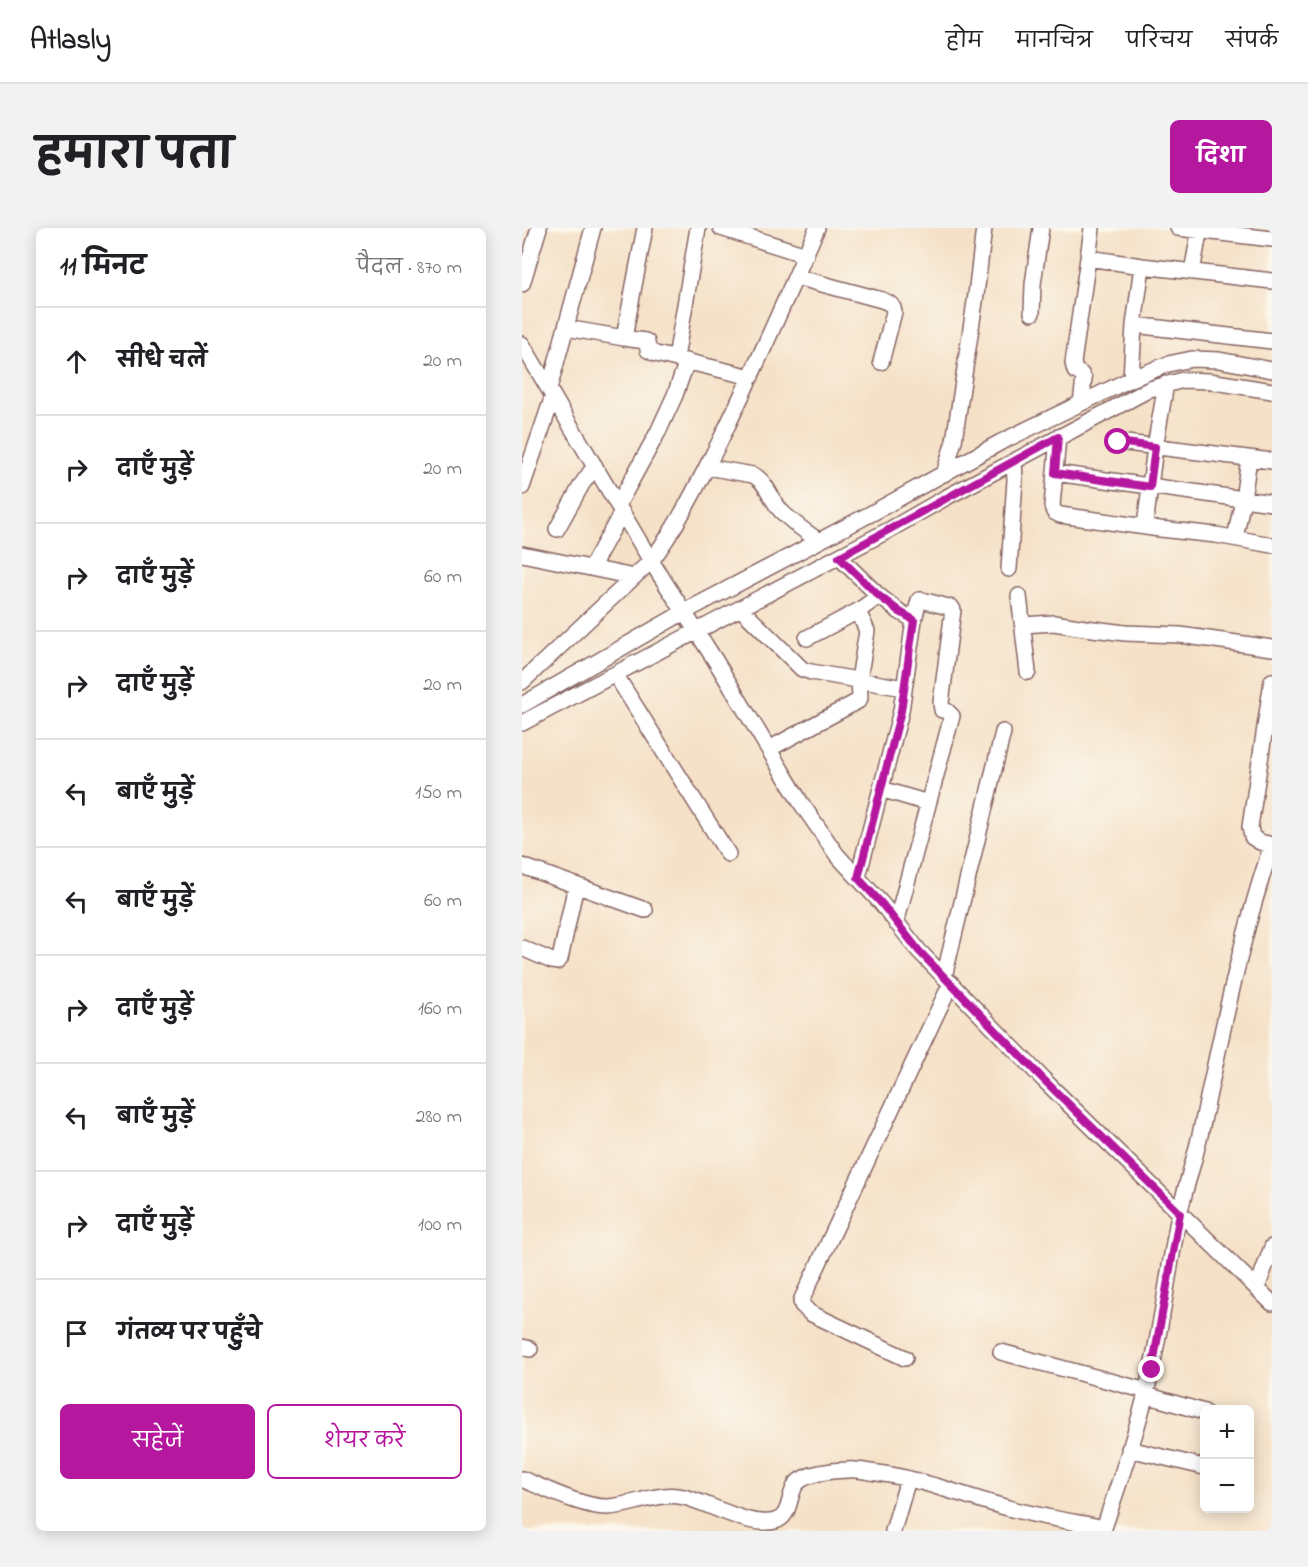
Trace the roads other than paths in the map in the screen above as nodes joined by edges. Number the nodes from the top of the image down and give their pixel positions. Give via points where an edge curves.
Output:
1 (539, 228) edge
2 (593, 228) edge
3 (645, 228) edge
4 (698, 228) edge
5 (720, 228) edge
6 (817, 228) edge
7 (984, 228) edge
8 (1041, 228) edge
9 (1092, 228) edge
10 (1178, 228) edge
11 (1200, 230) edge
12 (1272, 239) edge
13 (806, 255) junction
14 (1088, 258) junction
15 (1142, 266) junction
16 (1192, 272) junction
17 (796, 277) junction
18 (1272, 281) edge
19 (522, 284) edge
20 (1032, 313) dead end
21 (1134, 325) junction
22 (566, 328) junction
23 (624, 338) junction
24 (1272, 341) edge
25 (522, 344) edge
26 (681, 360) junction
27 (881, 362) dead end
28 (1272, 370) edge
29 (751, 377) junction
30 (1131, 378) junction
31 (1166, 384) junction
32 (1272, 391) edge
33 (551, 393) junction
34 (1080, 403) junction
35 (1058, 437) junction
36 (1118, 442) dead end
37 (1155, 447) junction
38 (1249, 459) junction
39 (1014, 461) junction
40 (1272, 461) edge
41 (595, 466) junction
42 (706, 467) junction
43 (1055, 473) junction
44 (944, 474) junction
45 (522, 487) edge
46 (1150, 487) junction
47 (1243, 499) junction
48 (1272, 503) edge
49 (620, 508) junction
50 (883, 521) junction
51 (1145, 526) junction
52 (557, 528) dead end
53 (1235, 538) junction
54 (819, 541) junction
55 (1272, 545) edge
56 (522, 554) edge
57 (839, 557) junction
58 (651, 561) junction
59 (591, 568) junction
60 (1008, 569) dead end
61 (634, 577) junction
62 (879, 596) junction
63 (1019, 596) dead end
64 (741, 609) junction
65 (858, 611) junction
66 (914, 620) junction
67 (690, 622) junction
68 (1023, 625) junction
69 (807, 638) dead end
70 (1272, 648) edge
71 (1028, 672) dead end
72 (615, 674) junction
73 (859, 680) junction
74 (522, 682) edge
75 (1272, 685) edge
76 (904, 688) junction
77 (522, 705) edge
78 (522, 723) edge
79 (1003, 732) dead end
80 (770, 749) junction
81 (881, 789) junction
82 (928, 803) junction
83 (728, 854) dead end
84 (522, 866) edge
85 (858, 878) junction
86 (576, 885) junction
87 (645, 910) dead end
88 (897, 923) junction
89 (522, 948) edge
90 (947, 980) junction
91 (1180, 1213) junction
92 (1272, 1246) edge
93 (1257, 1288) junction
94 (1272, 1303) edge
95 (1001, 1352) dead end
96 (905, 1358) dead end
97 (1146, 1393) junction
98 (1200, 1411) edge
99 (1130, 1449) junction
100 (1200, 1466) edge
101 (522, 1479) edge
102 (908, 1479) junction
103 (784, 1525) edge
104 (1103, 1529) edge
105 (893, 1531) edge

1 - 19 street
2 - 22 street
3 - 23 street
4 - 26 street
5 - 13 street
6 - 13 street
7 - 44 street via 954,441
8 - 20 street
9 - 14 street
10 - 11 street
11 - 12 street
11 - 16 street
13 - 17 street
14 - 15 street
14 - 34 street via 1073,363 1084,379
15 - 16 street
15 - 21 street
16 - 18 street
17 - 27 street via 891,304 894,312
17 - 29 street
21 - 24 street
21 - 30 street
22 - 23 street
22 - 33 street
23 - 26 street via 645,341 651,352
25 - 33 street
26 - 29 street
26 - 49 street via 675,395
28 - 30 street via 1192,359
29 - 42 street
30 - 34 street
31 - 32 street via 1209,381
31 - 35 street
31 - 37 street
33 - 41 street
33 - 45 street
34 - 44 street
35 - 39 street
35 - 43 street
36 - 37 street
37 - 38 street
37 - 46 street
38 - 40 street
38 - 47 street
39 - 50 street via 945,498
39 - 60 street
41 - 49 street
41 - 52 street
42 - 54 street via 760,478 782,512
42 - 58 street via 666,542
43 - 46 street
43 - 51 street via 1054,512
44 - 50 street
46 - 47 street
46 - 51 street
47 - 48 street
47 - 53 street
49 - 58 street
49 - 59 street
50 - 54 street
50 - 57 street
51 - 53 street
53 - 55 street
54 - 67 street
56 - 59 street
57 - 62 street
57 - 64 street
58 - 61 street
58 - 67 street
59 - 61 street
61 - 74 street
62 - 65 street
62 - 66 street
63 - 68 street
64 - 67 street
64 - 73 street via 802,669
65 - 69 street
65 - 73 street via 867,631
66 - 76 street
66 - 82 street via 919,600 953,610 940,704 952,716
67 - 72 street
67 - 77 street
67 - 80 street
68 - 70 street via 1054,623
68 - 71 street
72 - 78 street
72 - 83 street
73 - 76 street
73 - 80 street via 858,701
75 - 91 street via 1250,827 1252,837 1272,845 1233,980
76 - 81 street
79 - 90 street
80 - 85 street via 821,833
81 - 82 street
81 - 85 street
82 - 88 street
84 - 86 street
85 - 88 street
86 - 87 street
86 - 89 street via 560,959 552,961
88 - 90 street
90 - 91 street
90 - 96 street via 801,1300 810,1313
91 - 93 street
91 - 97 street
92 - 93 street
93 - 94 street
95 - 97 street
97 - 98 street
97 - 99 street
99 - 100 street
99 - 104 street
101 - 103 street via 605,1507 655,1497 685,1497 752,1521
102 - 103 street via 849,1469 801,1479 795,1485
102 - 104 street via 1004,1507
102 - 105 street

